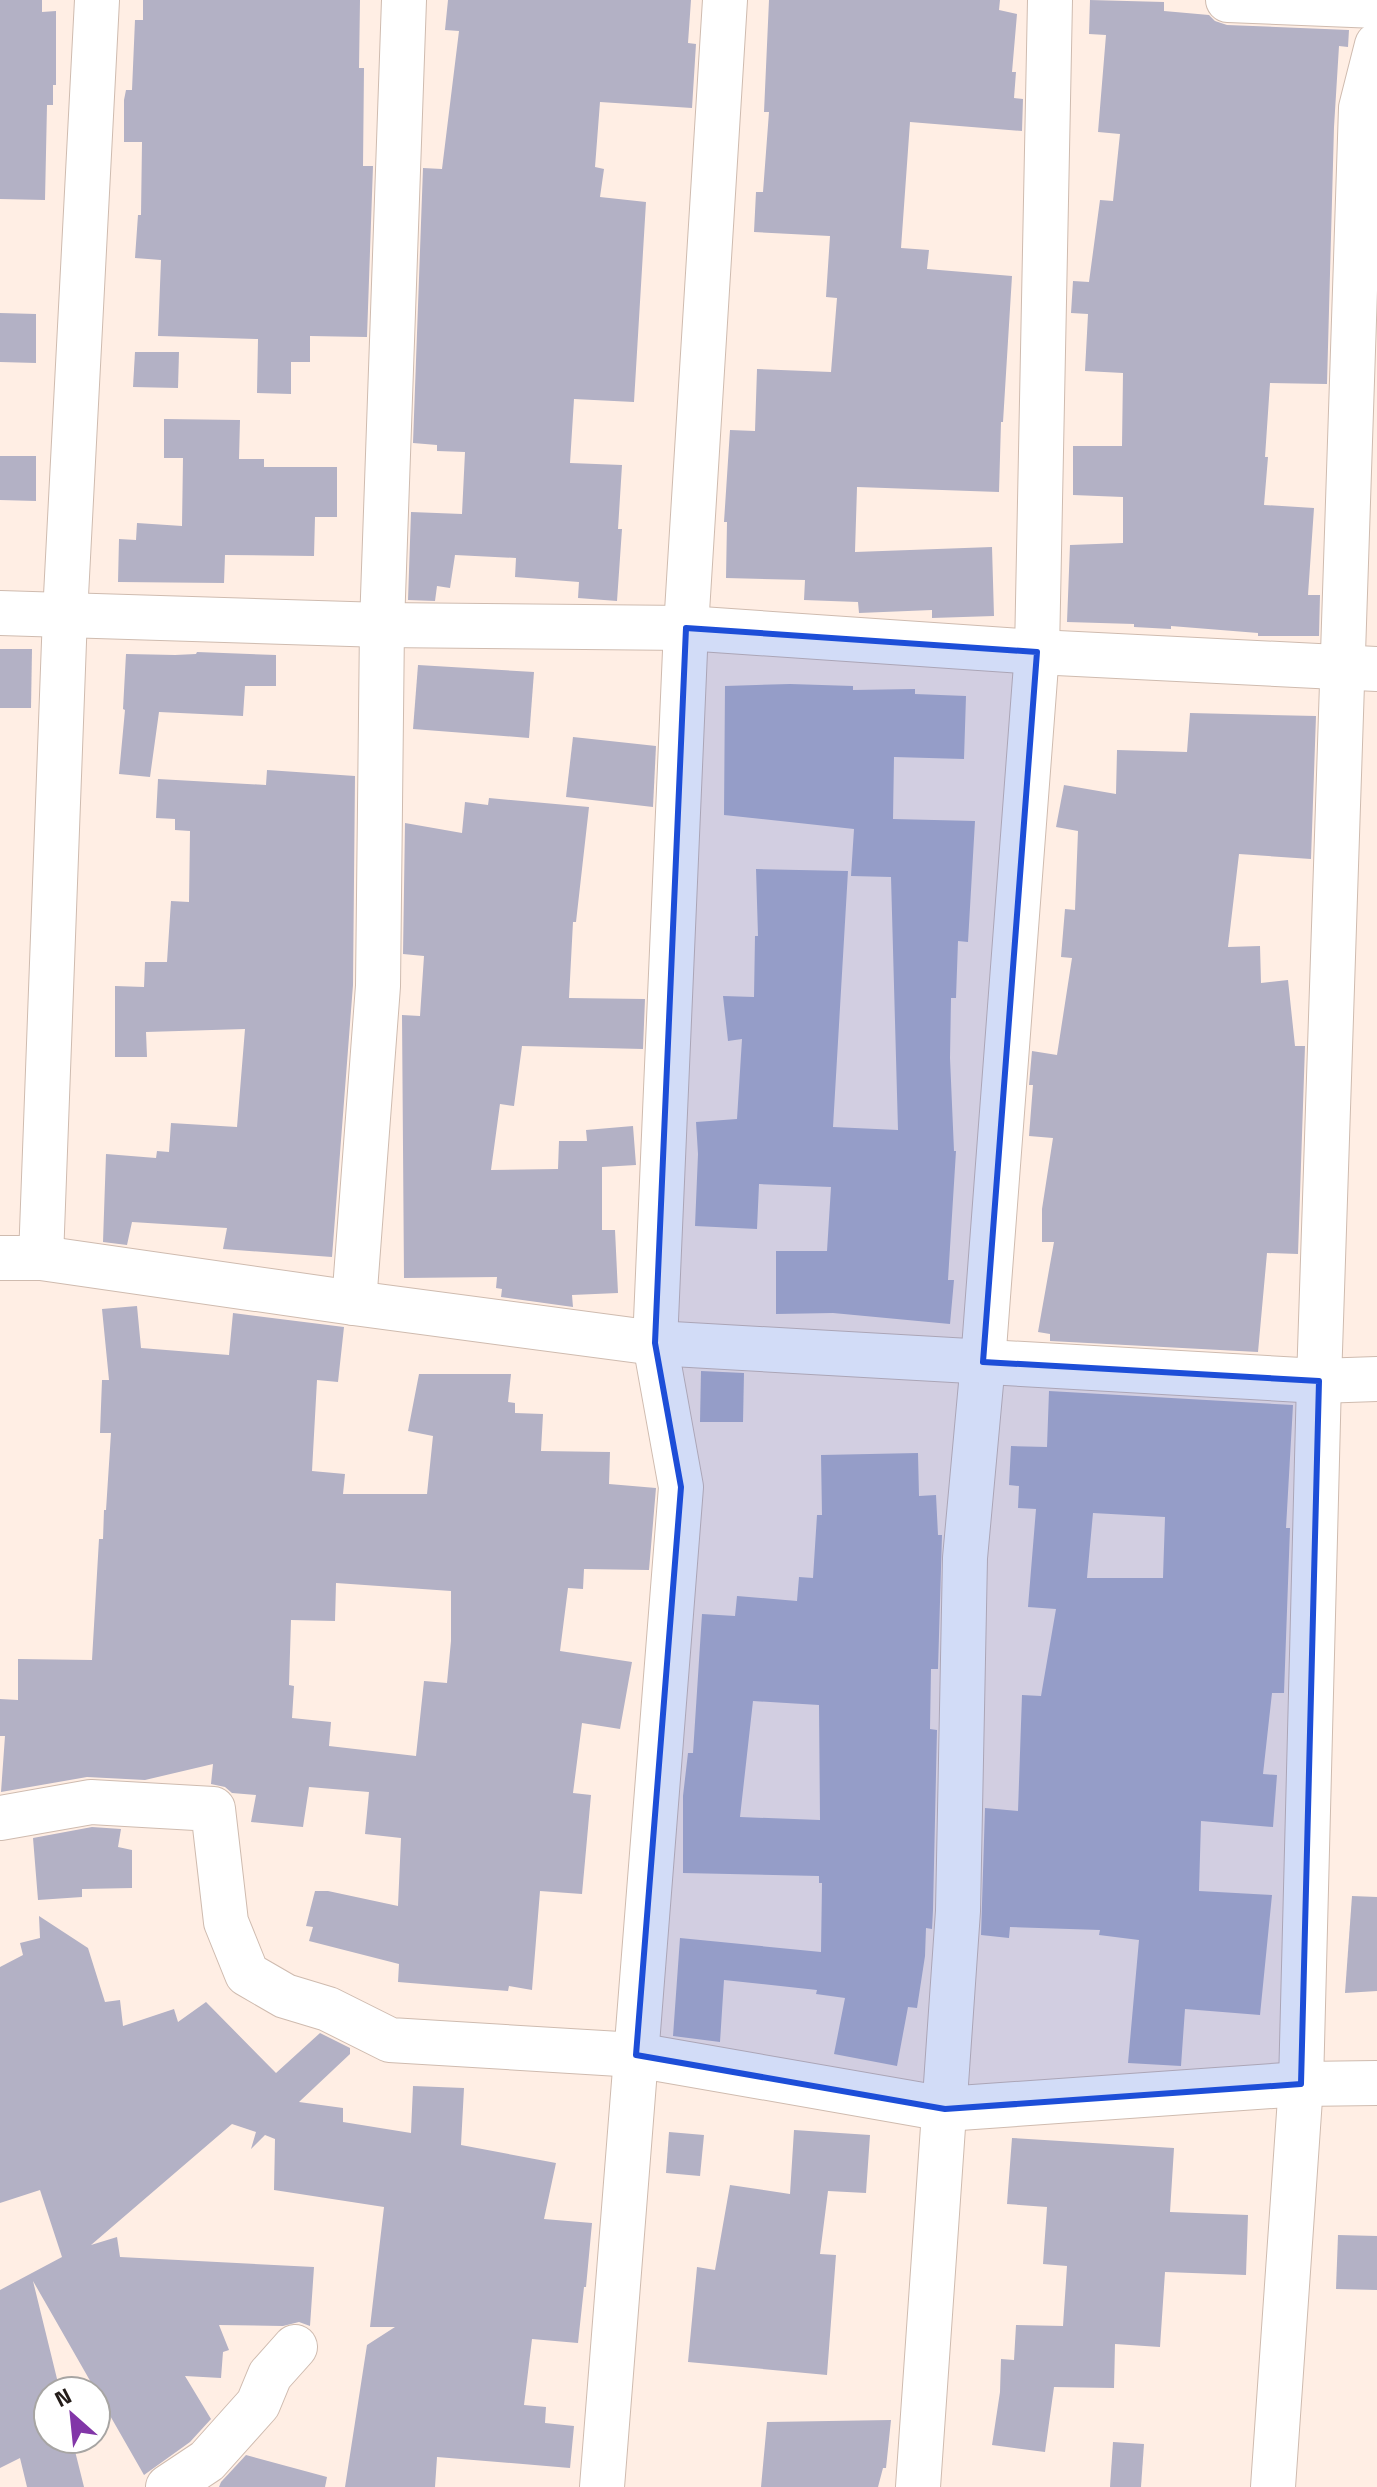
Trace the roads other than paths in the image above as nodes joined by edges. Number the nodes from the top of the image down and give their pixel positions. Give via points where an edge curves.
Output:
1 (97, 0) edge
2 (404, 0) edge
3 (725, 0) edge
4 (1050, 0) edge
5 (1228, 0) edge
6 (1377, 6) edge
7 (1377, 45) edge
8 (0, 613) edge
9 (65, 615) junction
10 (382, 625) junction
11 (686, 628) junction
12 (1037, 652) junction
13 (1360, 668) edge
14 (20, 1258) edge
15 (354, 1303) junction
16 (655, 1343) junction
17 (983, 1362) junction
18 (1377, 1379) edge
19 (1319, 1381) junction
20 (0, 1818) edge
21 (636, 2055) junction
22 (1377, 2083) edge
23 (1301, 2084) junction
24 (945, 2109) junction
25 (295, 2347) dead end
26 (168, 2487) edge
27 (602, 2487) edge
28 (918, 2487) edge
29 (1273, 2487) edge

1 - 9 street
2 - 10 street
3 - 11 street
4 - 12 street
5 - 6 street
7 - 13 street via 1361,108
8 - 9 street
9 - 10 street
9 - 14 street
10 - 11 street
10 - 15 street via 378,986
11 - 12 street
11 - 16 street
12 - 13 street
12 - 17 street
13 - 19 street
14 - 15 street
15 - 16 street
16 - 17 street
16 - 21 street via 681,1487
17 - 19 street
17 - 24 street via 965,1558 958,1911
18 - 19 street
19 - 23 street
20 - 21 street via 91,1802 213,1809 226,1922 247,1974 285,1996 328,2009 390,2040
21 - 24 street
21 - 27 street
22 - 23 street
23 - 24 street
23 - 29 street
24 - 28 street
25 - 26 street via 270,2375 258,2404 207,2461

